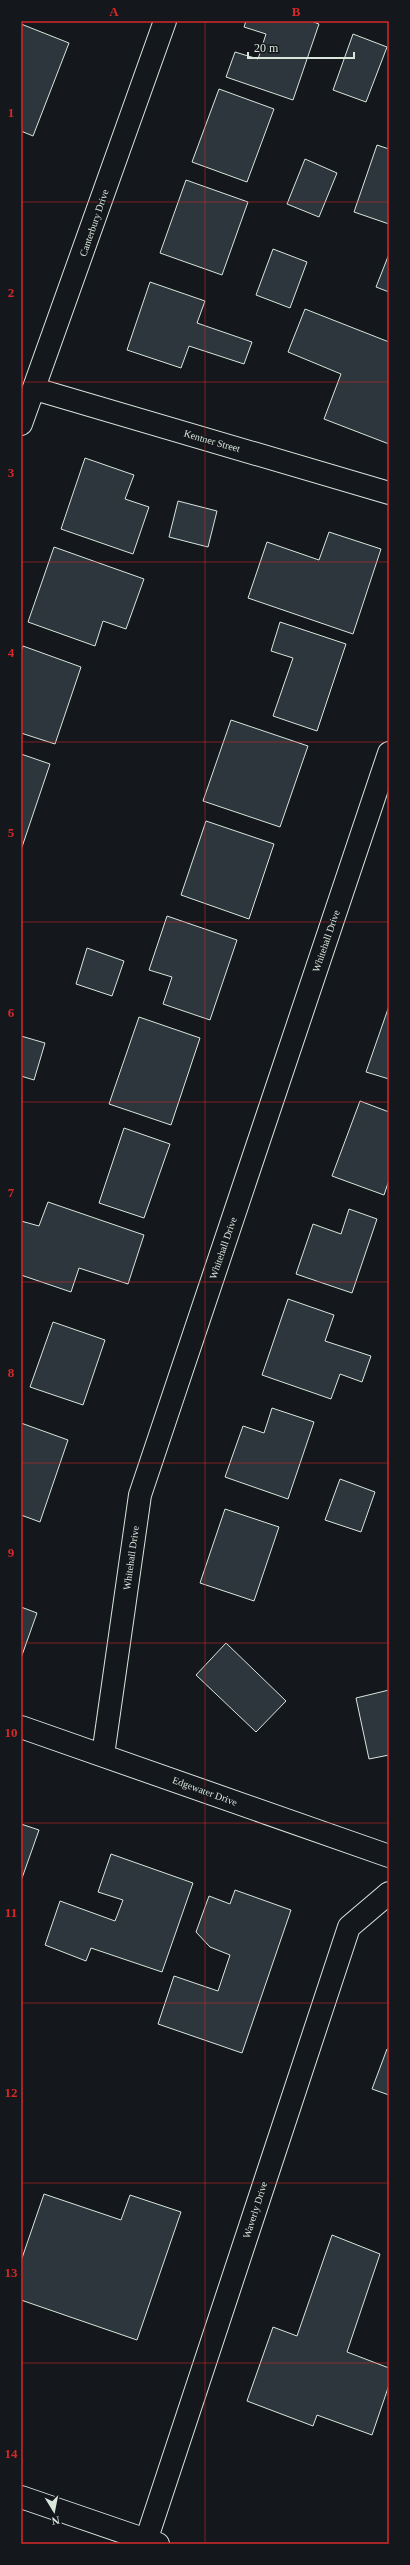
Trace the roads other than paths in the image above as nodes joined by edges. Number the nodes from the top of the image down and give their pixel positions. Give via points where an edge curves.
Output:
1 (165, 21) edge
2 (36, 389) junction
3 (21, 424) edge
4 (389, 493) edge
5 (389, 753) edge
6 (21, 1727) edge
7 (103, 1755) junction
8 (389, 1856) edge
9 (389, 1893) edge
10 (21, 2497) edge
11 (150, 2543) edge

1 - 2 street, Canterbury Drive
2 - 3 street, Canterbury Drive
2 - 4 street, Kentner Street
5 - 7 street, Whitehall Drive via 140,1495
6 - 7 street, Edgewater Drive
7 - 8 street, Edgewater Drive
9 - 11 street, Waverly Drive via 349,1927
10 - 11 street

